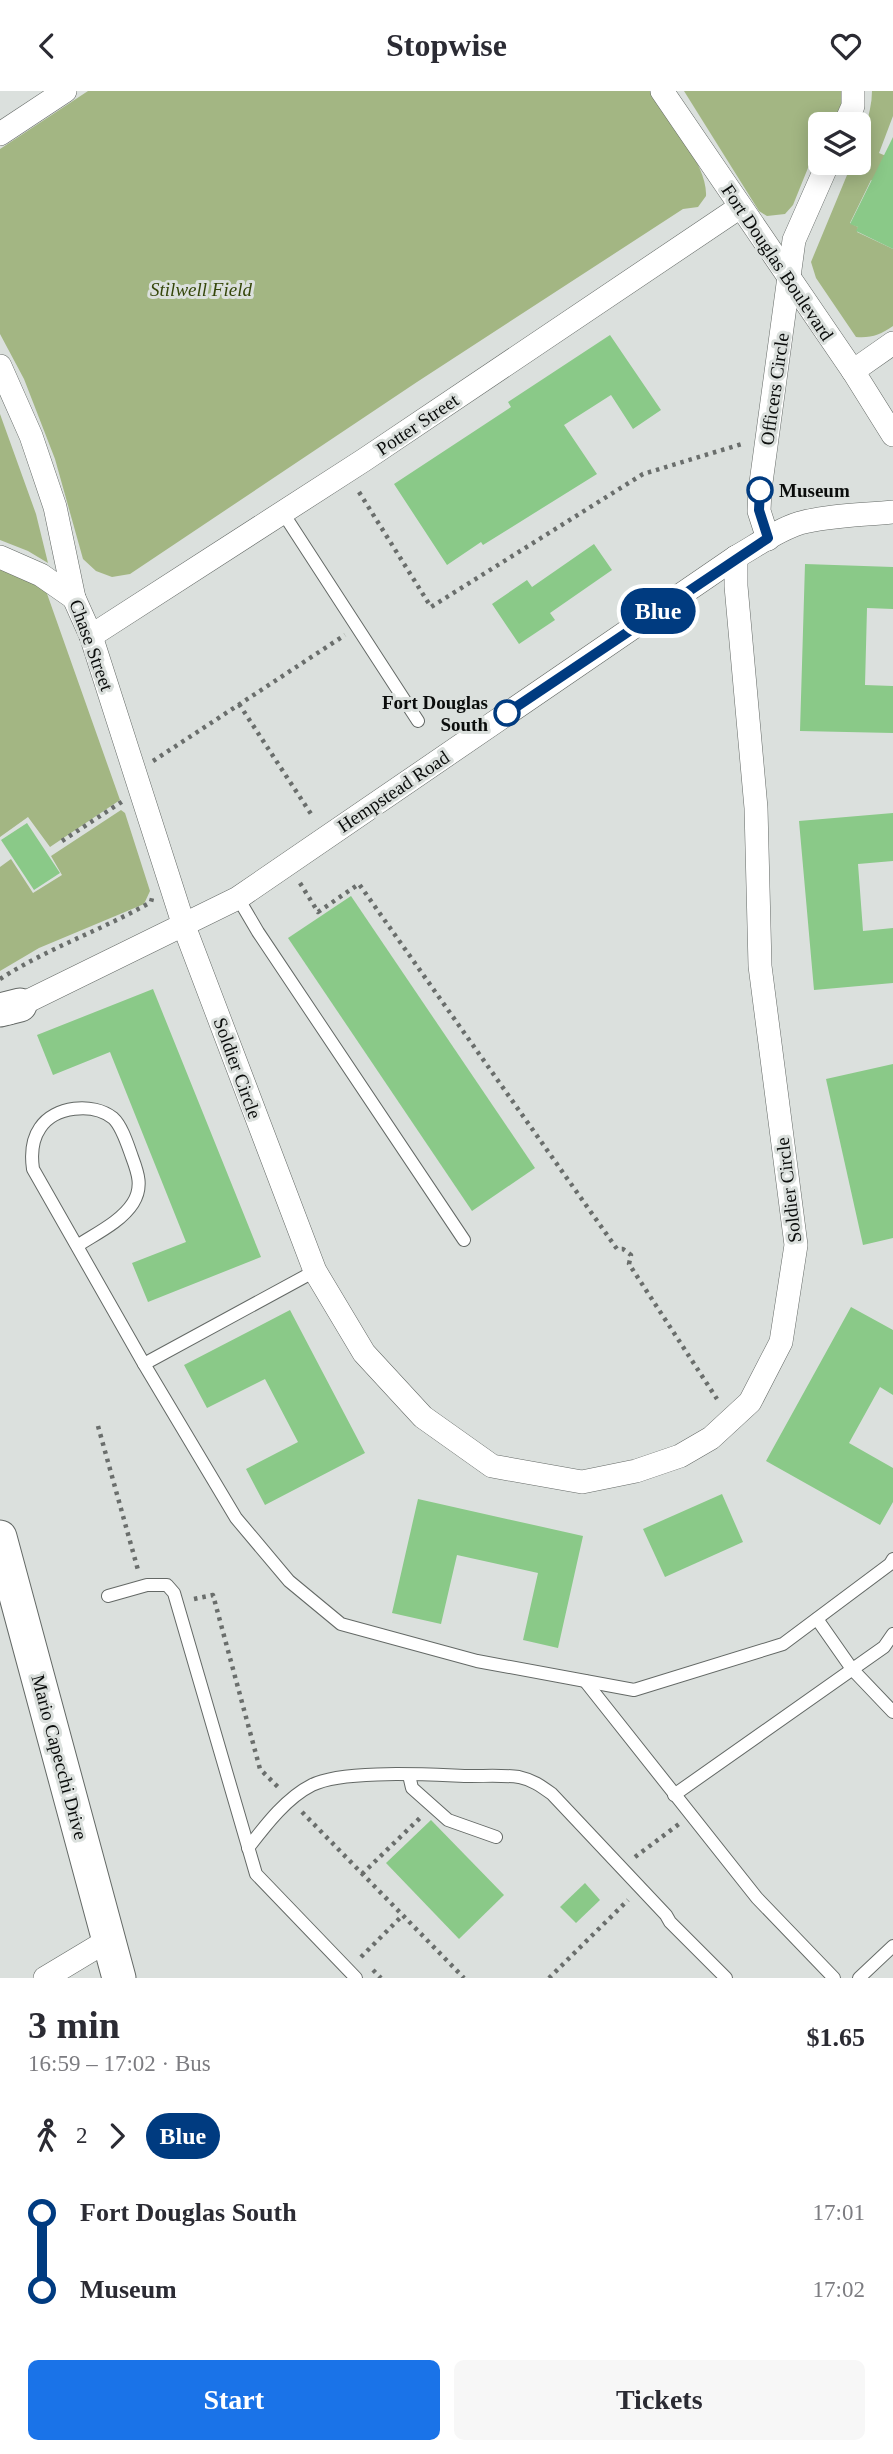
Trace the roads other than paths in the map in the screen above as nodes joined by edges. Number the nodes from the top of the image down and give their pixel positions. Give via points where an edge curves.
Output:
1 (65, 91) edge
2 (662, 91) edge
3 (853, 91) edge
4 (850, 112) edge
5 (0, 134) edge
6 (823, 175) edge
7 (740, 207) junction
8 (789, 280) junction
9 (893, 343) edge
10 (0, 366) edge
11 (853, 371) junction
12 (893, 435) edge
13 (893, 512) edge
14 (283, 513) junction
15 (768, 538) junction
16 (0, 557) edge
17 (736, 558) junction
18 (74, 598) junction
19 (91, 636) junction
20 (418, 721) dead end
21 (238, 898) junction
22 (184, 926) junction
23 (7, 1011) edge
24 (464, 1240) dead end
25 (77, 1246) junction
26 (315, 1272) junction
27 (144, 1364) junction
28 (0, 1537) edge
29 (893, 1559) edge
30 (108, 1596) dead end
31 (817, 1619) junction
32 (893, 1634) edge
33 (852, 1669) junction
34 (585, 1681) junction
35 (893, 1712) edge
36 (409, 1775) junction
37 (674, 1795) junction
38 (496, 1837) dead end
39 (248, 1848) junction
40 (110, 1939) junction
41 (893, 1946) edge
42 (46, 1978) edge
43 (119, 1978) edge
44 (356, 1978) edge
45 (726, 1978) edge
46 (834, 1978) edge
47 (859, 1978) edge

1 - 5 street
2 - 7 street, Fort Douglas Boulevard
3 - 4 street
6 - 8 street, Officers Circle via 794,240
7 - 8 street, Fort Douglas Boulevard
7 - 14 street, Potter Street
8 - 11 street, Fort Douglas Boulevard
8 - 15 street, Officers Circle via 760,490 759,510
9 - 11 street
10 - 18 street, Chase Street via 55,507
11 - 12 street, Fort Douglas Boulevard
13 - 15 street, Hempstead Road via 824,518
14 - 19 street, Potter Street
14 - 20 lane
15 - 17 street, Hempstead Road
16 - 18 street via 41,575
17 - 21 street, Hempstead Road
17 - 26 street, Soldier Circle via 756,808 760,966 796,1245 781,1342 750,1402 711,1438 680,1456 636,1471 582,1482 492,1466 423,1417 364,1353
18 - 19 street, Chase Street
19 - 22 street, Chase Street
21 - 22 street, Hempstead Road
21 - 24 lane
22 - 23 street, Hempstead Road
22 - 26 street, Soldier Circle
25 - 25 lane via 123,1216 133,1203 140,1178 115,1120 100,1111 80,1108 56,1114 42,1124 30,1153 33,1169
25 - 27 lane
26 - 27 lane
27 - 34 lane via 236,1518 289,1581 341,1624 477,1661
28 - 40 main road, Mario Capecchi Drive
29 - 31 lane
30 - 39 lane via 157,1584 167,1585 174,1593
31 - 33 lane
31 - 34 lane via 783,1644 634,1690
32 - 33 lane via 884,1647
33 - 35 lane
33 - 37 lane
34 - 37 lane
36 - 38 lane via 412,1788 447,1819
36 - 39 lane via 341,1777 311,1785 267,1822
36 - 45 lane via 518,1777 537,1782
37 - 46 lane via 757,1898
39 - 44 lane via 256,1874
40 - 42 street
40 - 43 main road, Mario Capecchi Drive
41 - 47 lane

